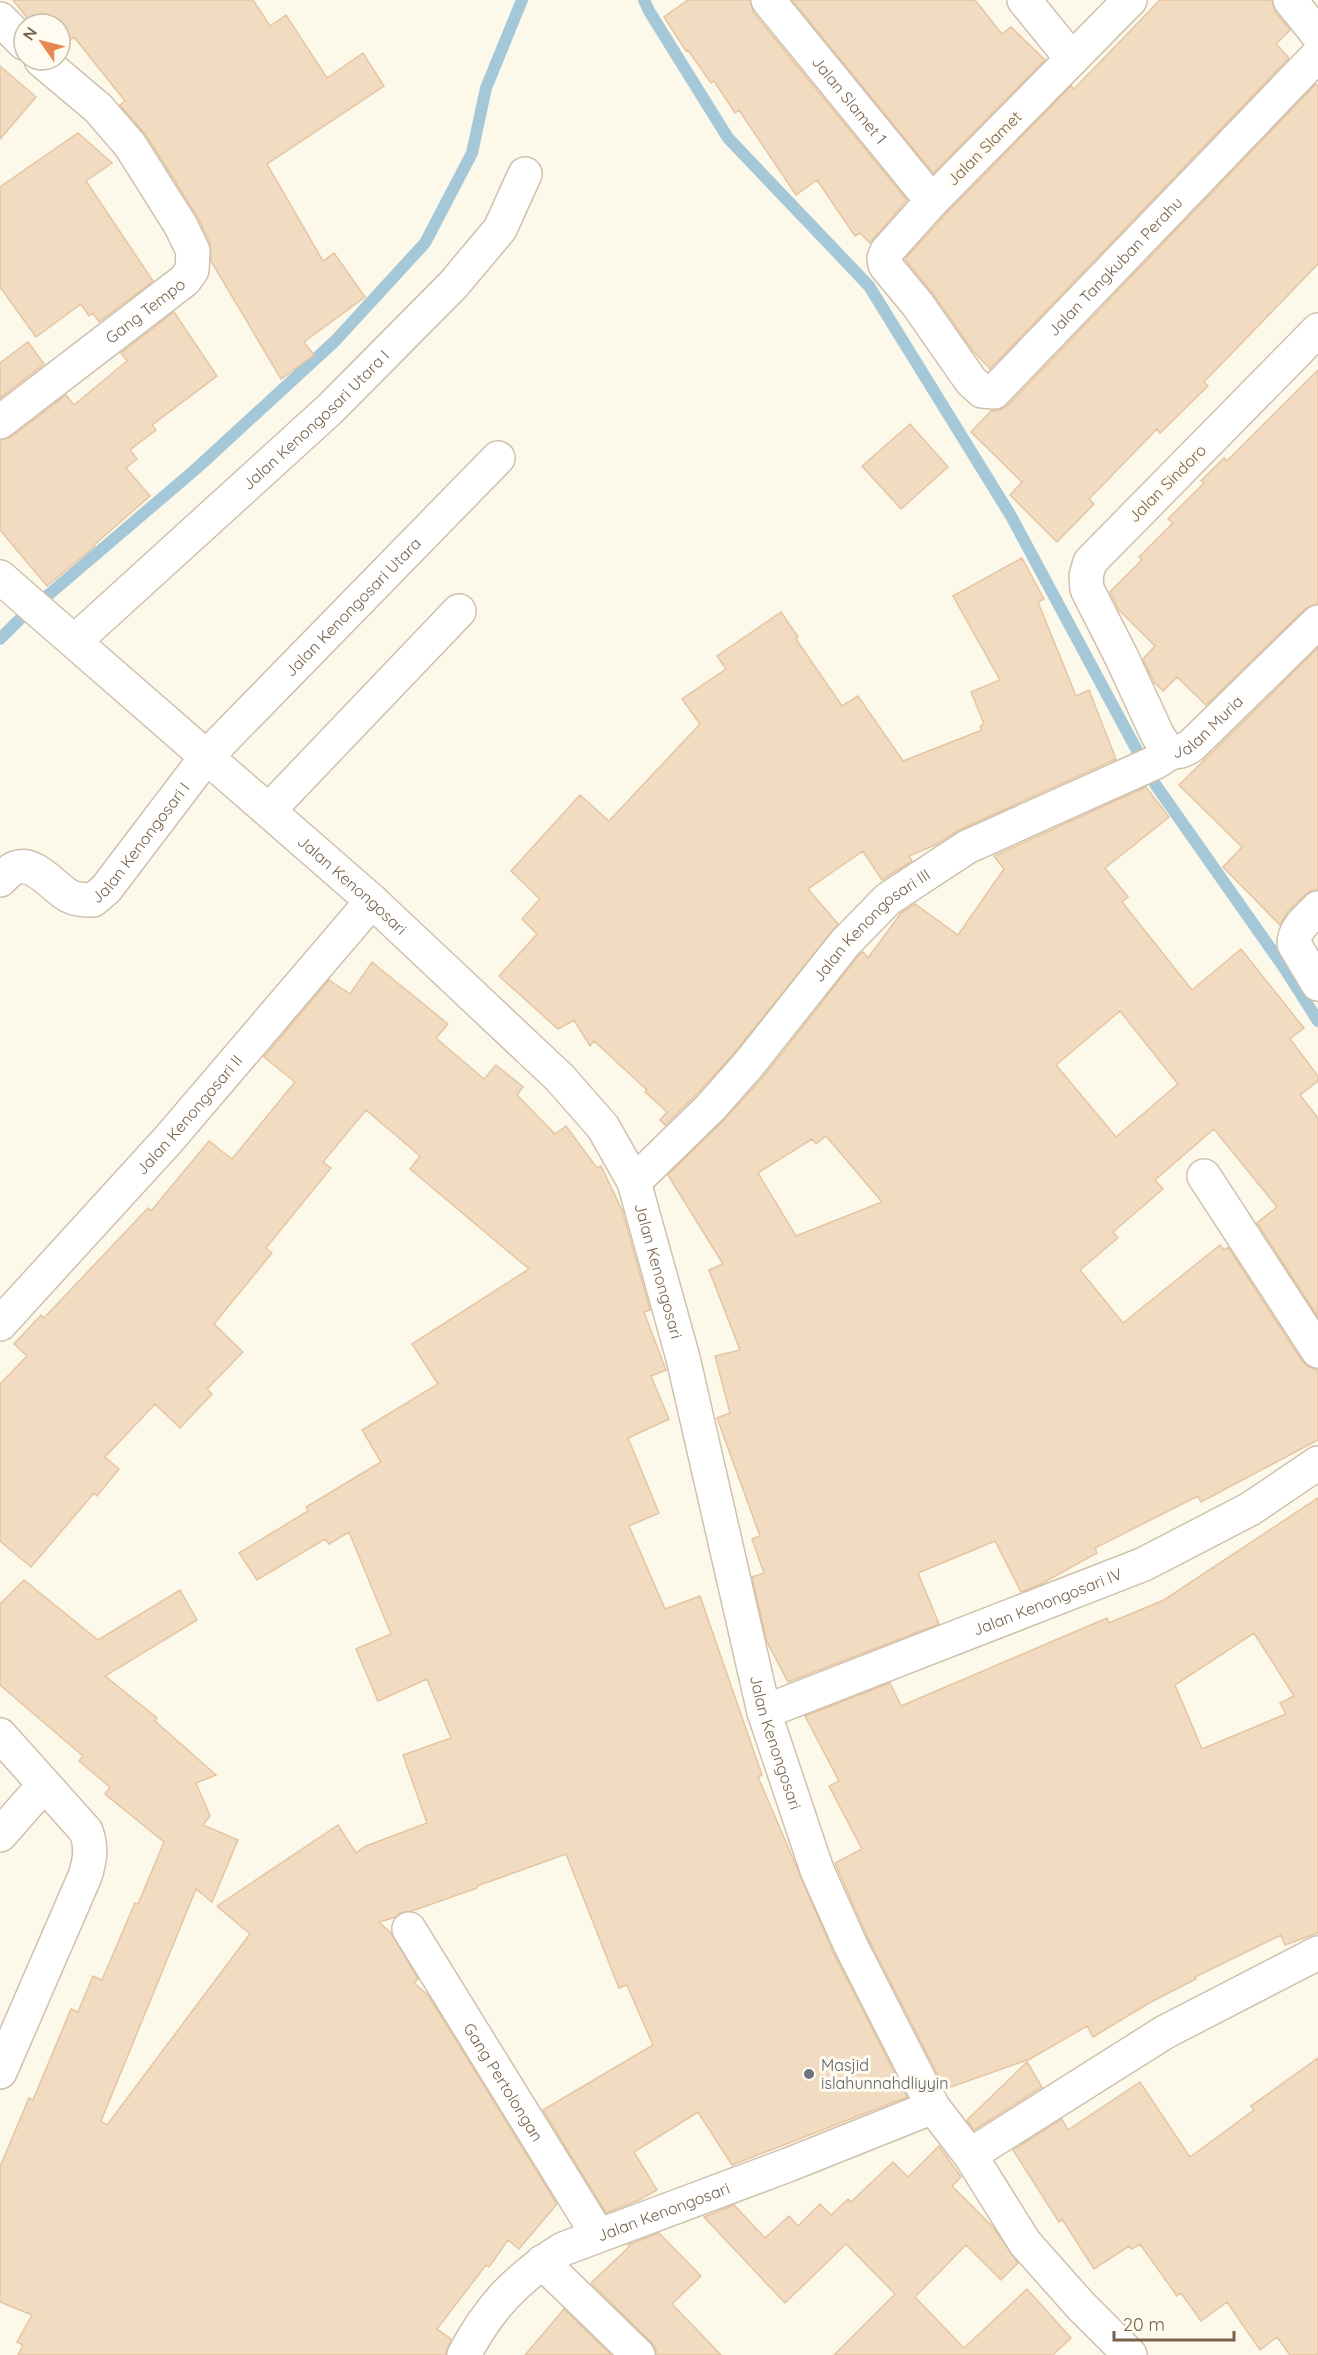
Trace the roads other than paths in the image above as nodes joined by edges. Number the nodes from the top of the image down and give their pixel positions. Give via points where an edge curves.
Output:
1 (768, 0) edge
2 (1024, 0) edge
3 (1130, 0) edge
4 (1290, 0) edge
5 (0, 19) edge
6 (12, 31) edge
7 (1318, 35) edge
8 (1318, 55) edge
9 (1072, 59) junction
10 (55, 72) edge
11 (525, 174) dead end
12 (932, 201) junction
13 (918, 305) joint
14 (1318, 330) edge
15 (0, 422) edge
16 (498, 458) dead end
17 (7, 583) edge
18 (459, 611) dead end
19 (1318, 622) edge
20 (72, 638) junction
21 (1122, 658) joint
22 (207, 756) junction
23 (1152, 762) junction
24 (269, 810) junction
25 (0, 880) edge
26 (372, 901) junction
27 (1318, 908) edge
28 (1318, 984) edge
29 (1204, 1176) dead end
30 (634, 1182) junction
31 (0, 1324) edge
32 (1318, 1351) edge
33 (1318, 1463) edge
34 (764, 1712) junction
35 (0, 1735) edge
36 (44, 1785) junction
37 (0, 1836) edge
38 (410, 1929) dead end
39 (1318, 1953) edge
40 (12, 2011) edge
41 (0, 2072) edge
42 (933, 2106) junction
43 (970, 2155) junction
44 (598, 2235) junction
45 (542, 2262) junction
46 (464, 2355) edge
47 (639, 2355) edge
48 (1130, 2355) edge

1 - 12 street, Jalan Slamet 1
2 - 9 street
3 - 9 street, Jalan Slamet
4 - 7 street
5 - 6 street
8 - 13 street, Jalan Tangkuban Perahu via 994,392 982,391 971,381
9 - 12 street, Jalan Slamet
10 - 15 street, Gang Tempo via 98,108 130,145 181,226 193,251 192,270 185,280
11 - 20 street, Jalan Kenongosari Utara I via 500,229 453,285 330,409
12 - 13 street, Jalan Slamet via 884,258 885,265
14 - 21 street, Jalan Sindoro via 1090,562 1087,589
16 - 22 street, Jalan Kenongosari Utara
17 - 20 street, Jalan Kenongosari
18 - 24 street
19 - 23 street, Jalan Muria via 1192,745
20 - 22 street, Jalan Kenongosari
21 - 23 street, Jalan Muria via 1162,743
22 - 24 street, Jalan Kenongosari
22 - 25 street, Jalan Kenongosari I via 106,890 93,900 69,896 23,866
23 - 30 street, Jalan Kenongosari III via 967,847 888,899 845,943 711,1107
24 - 26 street, Jalan Kenongosari
26 - 30 street, Jalan Kenongosari via 580,1099 603,1127
26 - 31 street, Jalan Kenongosari II via 168,1140
27 - 28 street via 1294,937 1294,944
29 - 32 street
30 - 34 street, Jalan Kenongosari via 683,1358
33 - 34 street, Jalan Kenongosari IV via 1250,1509 1144,1564
34 - 42 street, Jalan Kenongosari via 818,1870 850,1944
35 - 36 street
36 - 37 street
36 - 40 street via 86,1831 91,1843 90,1860
38 - 44 street, Gang Pertolongan
39 - 43 street via 1165,2032
40 - 41 street
42 - 43 street, Jalan Kenongosari
42 - 44 street, Jalan Kenongosari
43 - 48 street, Jalan Kenongosari via 1025,2243
44 - 45 street, Jalan Kenongosari
45 - 46 street, Jalan Kenongosari via 511,2288 480,2325
45 - 47 street

